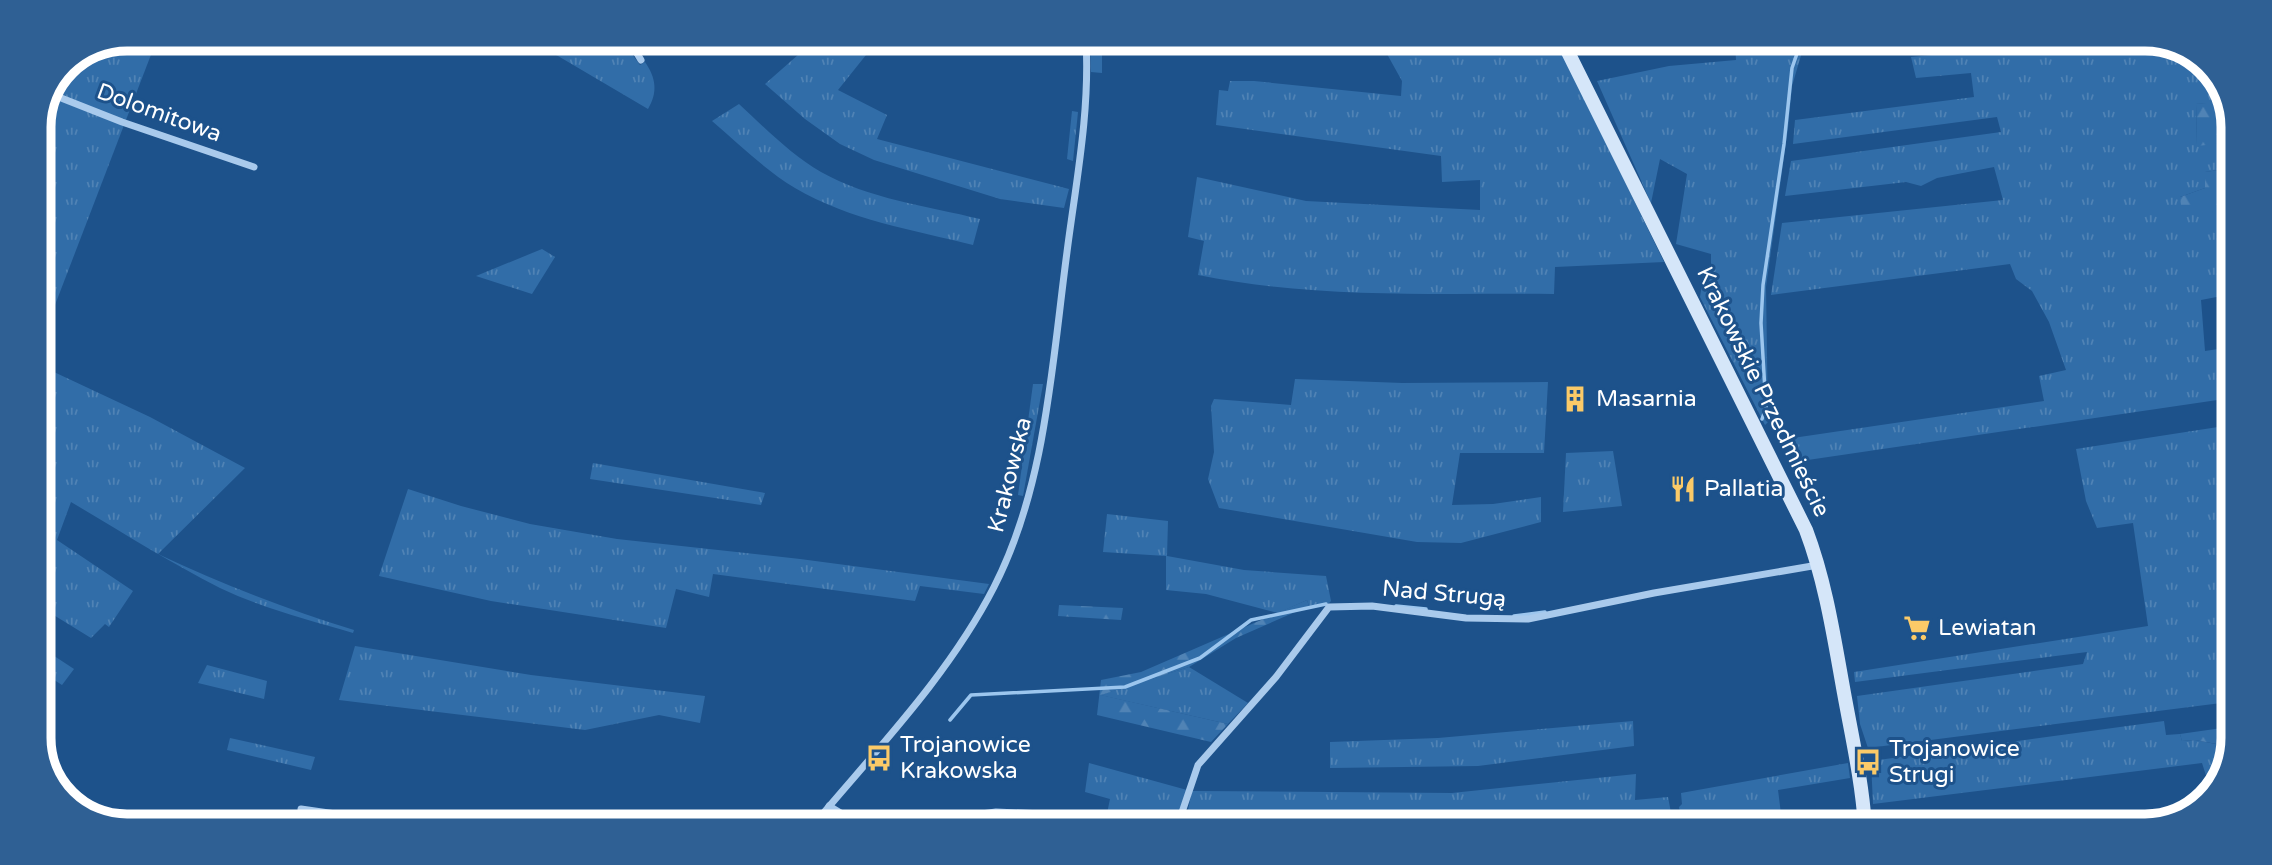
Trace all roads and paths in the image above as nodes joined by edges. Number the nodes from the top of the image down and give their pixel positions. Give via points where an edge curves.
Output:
1 (635, 51) edge
2 (1087, 51) edge
3 (1568, 51) edge
4 (641, 61) dead end
5 (58, 97) edge
6 (254, 167) dead end
7 (1818, 565) junction
8 (830, 806) junction
9 (301, 809) dead end
10 (336, 814) edge
11 (823, 814) edge
12 (843, 814) edge
13 (991, 814) edge
14 (1043, 814) edge
15 (1181, 814) edge
16 (1864, 814) edge

1 - 4 street
2 - 8 street, Krakowska via 1083,137 1045,408 1031,490 1016,538 988,599 943,668
3 - 7 main road, Krakowskie Przedmieście via 1795,503
5 - 6 street, Dolomitowa
7 - 15 street, Nad Strugą via 1528,619 1466,618 1372,606 1329,607 1276,677 1198,765
7 - 16 main road, Krakowskie Przedmieście
8 - 11 street, Krakowska
8 - 12 street
9 - 10 street
13 - 14 street

